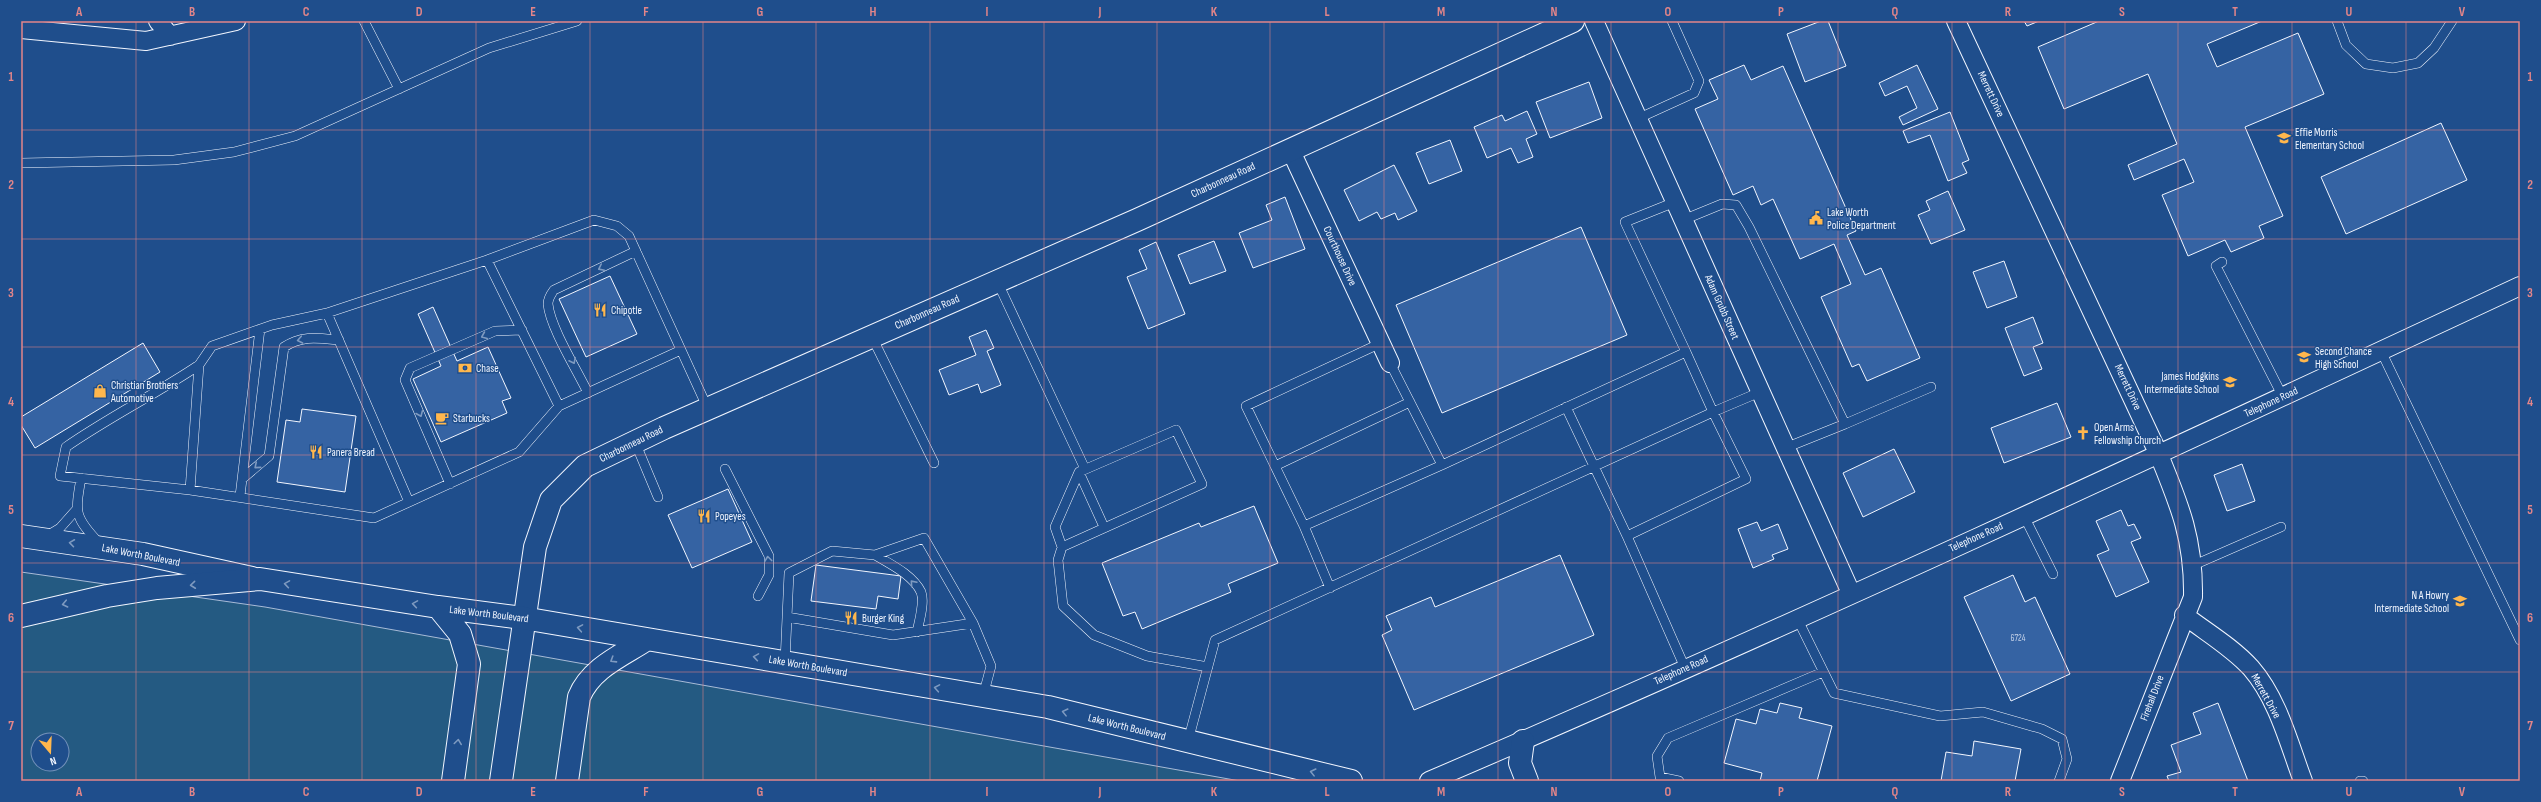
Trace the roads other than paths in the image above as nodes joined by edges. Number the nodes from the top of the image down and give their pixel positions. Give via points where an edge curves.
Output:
1 (158, 21) edge
2 (236, 21) edge
3 (364, 21) edge
4 (577, 21) edge
5 (1573, 21) edge
6 (1594, 21) edge
7 (1672, 21) edge
8 (1956, 21) edge
9 (2337, 21) edge
10 (2449, 23) edge
11 (65, 27) edge
12 (21, 29) edge
13 (170, 36) junction
14 (399, 89) junction
15 (1637, 118) junction
16 (1290, 149) junction
17 (21, 163) edge
18 (1675, 202) junction
19 (1683, 220) junction
20 (636, 251) junction
21 (487, 260) junction
22 (2222, 262) dead end
23 (997, 281) junction
24 (2520, 286) edge
25 (327, 313) junction
26 (260, 329) junction
27 (522, 330) junction
28 (872, 337) junction
29 (339, 340) junction
30 (1381, 343) junction
31 (681, 350) junction
32 (2381, 351) junction
33 (1686, 352) junction
34 (1390, 363) joint
35 (199, 365) junction
36 (1931, 387) dead end
37 (1760, 392) junction
38 (588, 393) junction
39 (2282, 397) junction
40 (1410, 402) junction
41 (559, 406) junction
42 (1566, 407) junction
43 (708, 409) junction
44 (1713, 412) junction
45 (1845, 424) junction
46 (635, 442) junction
47 (1785, 448) junction
48 (2159, 455) junction
49 (934, 463) dead end
50 (1442, 465) junction
51 (1274, 466) junction
52 (1595, 466) junction
53 (725, 469) dead end
54 (1082, 471) junction
55 (81, 478) junction
56 (242, 479) junction
57 (450, 484) junction
58 (190, 490) junction
59 (240, 496) junction
60 (658, 498) dead end
61 (409, 502) junction
62 (76, 510) junction
63 (2024, 516) junction
64 (1304, 526) junction
65 (1104, 527) junction
66 (2281, 527) dead end
67 (1627, 536) junction
68 (31, 538) edge
69 (1062, 547) junction
70 (103, 548) junction
71 (875, 555) junction
72 (2194, 565) junction
73 (2053, 574) dead end
74 (260, 579) junction
75 (1330, 588) junction
76 (1851, 593) junction
77 (758, 596) dead end
78 (438, 607) junction
79 (2184, 615) junction
80 (21, 616) edge
81 (787, 617) junction
82 (523, 618) junction
83 (1798, 618) junction
84 (973, 623) junction
85 (917, 632) junction
86 (646, 640) junction
87 (2520, 640) edge
88 (785, 662) junction
89 (1208, 667) junction
90 (1685, 668) junction
91 (1823, 672) junction
92 (983, 696) junction
93 (1188, 741) junction
94 (1523, 741) junction
95 (2124, 778) edge
96 (453, 781) edge
97 (501, 781) edge
98 (567, 781) edge
99 (1351, 781) edge
100 (1429, 781) edge
101 (1527, 781) edge
102 (1679, 781) edge
103 (2059, 781) edge
104 (2303, 781) edge

1 - 13 street
2 - 13 street
3 - 14 lane
4 - 14 lane via 489,48
5 - 16 main road, Charbonneau Road
6 - 15 street, Adam Grubb Street
7 - 15 lane via 1699,81 1694,93
8 - 48 street, Merrett Drive
9 - 10 lane via 2346,45 2366,64 2393,68 2418,63 2434,48
11 - 12 street
11 - 13 street via 146,41
14 - 17 lane via 295,136 234,152 174,160
15 - 18 street, Adam Grubb Street
16 - 23 main road, Charbonneau Road
16 - 30 street, Courthouse Drive
18 - 19 street, Adam Grubb Street
18 - 33 lane via 1625,222
19 - 37 street, Adam Grubb Street
19 - 45 lane via 1722,204 1736,205
20 - 21 lane via 629,236 617,226 594,220
20 - 31 lane
20 -> 38 lane via 554,290 550,296 548,303 552,320
21 - 25 lane
21 - 27 lane
22 - 39 lane via 2216,266
23 - 28 main road, Charbonneau Road
23 - 54 lane
24 - 32 street, Telephone Road
25 - 26 lane
25 - 29 lane
26 - 35 lane via 212,346
26 - 56 lane
27 - 41 lane
27 -> 57 lane via 495,331 410,368 405,380
28 - 43 main road, Charbonneau Road
28 - 49 lane
29 -> 56 lane via 315,337 295,339 284,347 269,456
29 - 61 lane
30 - 34 street, Courthouse Drive
30 - 51 lane via 1246,406
31 - 38 lane
31 - 43 lane
32 - 39 street, Telephone Road
32 - 87 lane
33 - 42 lane
33 - 44 lane
34 - 40 lane
35 - 55 lane via 162,390 99,424 66,447 60,476
35 - 58 lane
36 - 45 lane
37 - 44 lane
37 - 47 street, Adam Grubb Street
38 - 41 lane
39 - 48 street, Telephone Road
40 - 50 lane
40 - 51 lane
41 - 57 lane via 519,452
42 - 50 lane
42 - 52 lane
43 - 46 main road, Charbonneau Road
44 - 52 lane
44 - 67 lane via 1746,479
45 - 47 lane
46 - 60 lane
46 - 82 main road, Charbonneau Road via 585,466 551,500 535,547
47 - 76 street, Adam Grubb Street
48 - 63 street, Telephone Road
48 - 72 street, Merrett Drive via 2180,506
50 - 64 lane
51 - 64 lane
52 - 67 lane
52 - 75 lane
77 -> 53 lane via 768,575 769,556
54 - 65 lane
54 - 65 lane via 1176,430 1202,484
54 - 69 lane via 1055,527
55 - 58 lane
55 - 62 lane
56 - 59 lane
57 - 61 lane
58 - 59 lane
59 - 61 lane via 374,518
62 - 68 lane via 60,528
62 - 70 lane via 84,527
63 - 73 lane
63 - 76 street, Telephone Road
64 - 75 lane
65 - 69 lane
66 - 72 lane
67 - 90 lane
70 -> 68 main road, Lake Worth Boulevard
69 - 89 lane via 1058,560 1063,606 1094,636 1147,656
70 - 74 main road, Lake Worth Boulevard
71 - 81 lane via 832,551 789,573
71 - 84 lane via 924,538
85 -> 71 lane via 921,593 910,579
72 - 79 street, Merrett Drive via 2193,597
78 -> 74 main road, Lake Worth Boulevard
74 -> 80 main road, Lake Worth Boulevard via 128,592
75 - 89 lane via 1215,640
76 - 83 street, Telephone Road
78 - 82 main road, Lake Worth Boulevard
96 -> 78 main road via 469,664 460,634
79 - 95 street, Firehall Drive
79 - 104 street, Merrett Drive via 2239,656 2262,683
81 - 85 lane via 893,635
81 - 88 lane
86 -> 82 main road, Lake Worth Boulevard
82 - 97 main road, Charbonneau Road
83 - 90 street, Telephone Road
83 - 91 lane
84 - 85 lane
84 - 92 lane via 991,666
88 -> 86 main road, Lake Worth Boulevard
86 -> 98 main road via 598,670 584,686
92 -> 88 main road, Lake Worth Boulevard
89 - 93 lane
90 - 94 street, Telephone Road
91 - 102 lane via 1668,738 1657,756 1660,777
91 - 103 lane via 1834,693 1940,716 1983,712 2042,729 2062,739 2067,759
93 -> 92 main road, Lake Worth Boulevard via 1048,708
99 -> 93 main road, Lake Worth Boulevard
94 - 100 street, Telephone Road
94 - 101 main road via 1520,763

